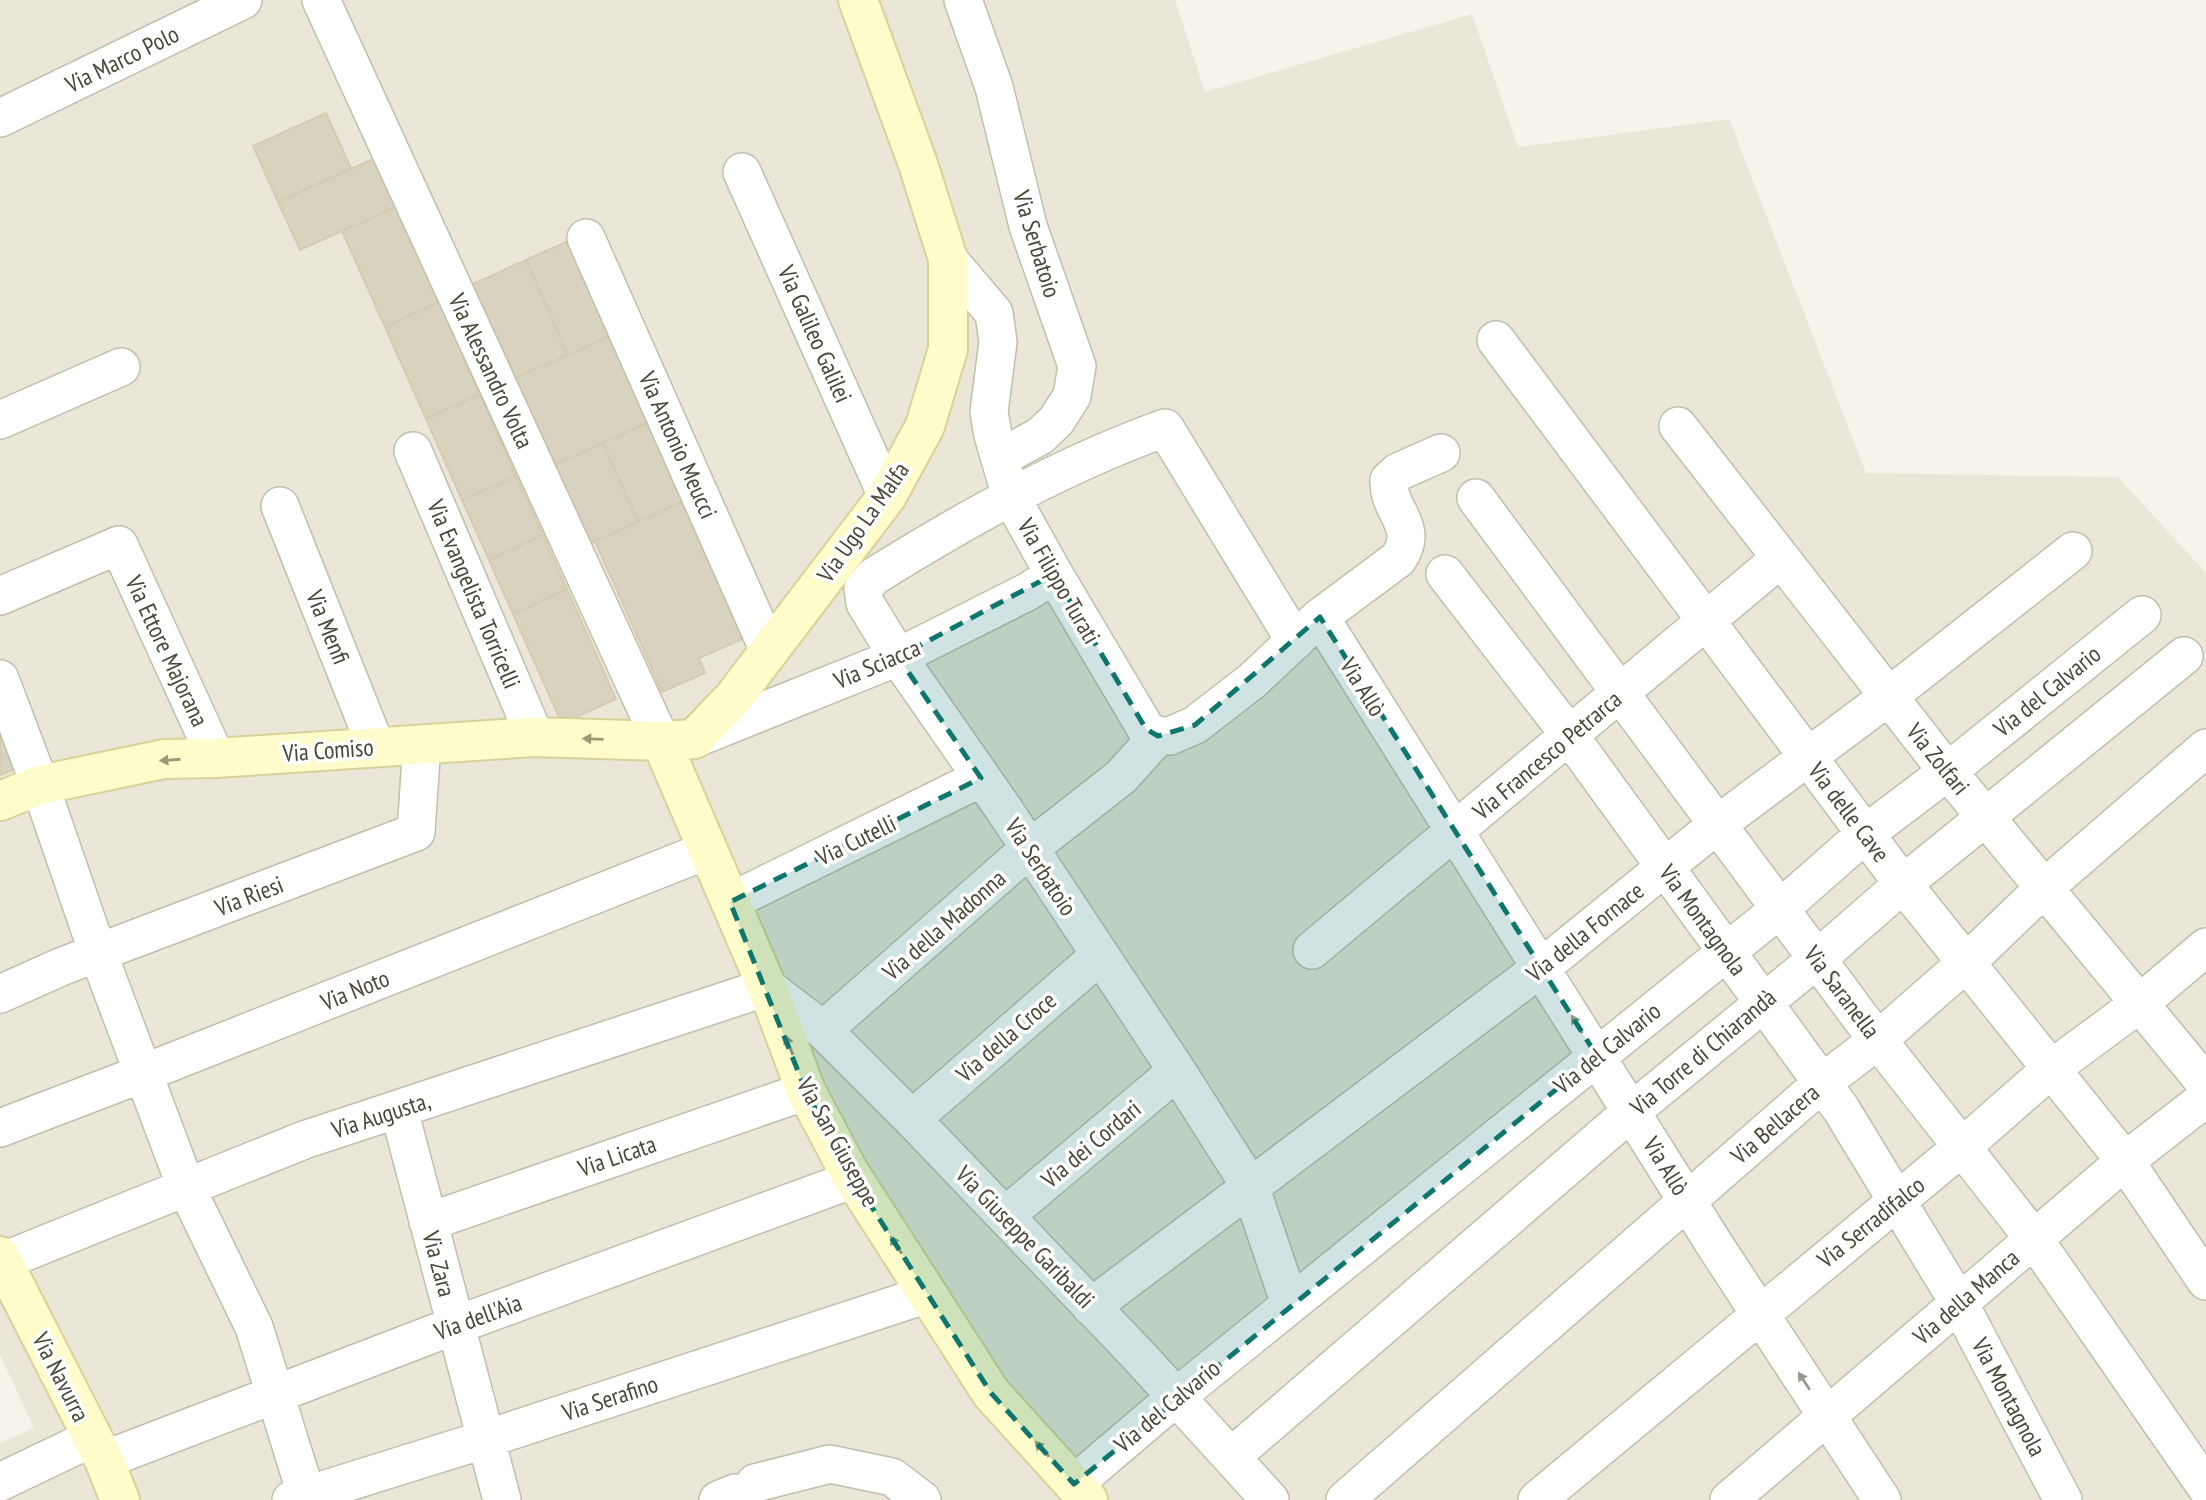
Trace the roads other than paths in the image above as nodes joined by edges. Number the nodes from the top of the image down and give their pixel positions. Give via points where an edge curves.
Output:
1 (243, 0) edge
2 (321, 0) edge
3 (858, 0) edge
4 (963, 0) edge
5 (0, 118) edge
6 (742, 172) dead end
7 (586, 238) dead end
8 (948, 259) junction
9 (1496, 340) dead end
10 (121, 367) dead end
11 (0, 420) edge
12 (1678, 426) dead end
13 (413, 451) dead end
14 (1441, 453) dead end
15 (1000, 458) junction
16 (887, 496) junction
17 (1011, 497) junction
18 (1476, 498) dead end
19 (280, 506) dead end
20 (2073, 551) dead end
21 (1781, 558) junction
22 (1445, 574) dead end
23 (1054, 575) junction
24 (0, 596) edge
25 (2142, 615) dead end
26 (1705, 620) junction
27 (1308, 629) junction
28 (769, 651) junction
29 (2184, 656) dead end
30 (898, 657) junction
31 (0, 679) edge
32 (1622, 693) junction
33 (1888, 696) junction
34 (1158, 736) junction
35 (1570, 736) junction
36 (535, 737) junction
37 (678, 740) junction
38 (422, 744) junction
39 (376, 747) junction
40 (2206, 748) edge
41 (1807, 757) junction
42 (216, 758) junction
43 (1947, 772) junction
44 (981, 778) junction
45 (40, 785) junction
46 (0, 801) edge
47 (1985, 817) junction
48 (1718, 824) junction
49 (1454, 833) junction
50 (1865, 834) junction
51 (1029, 849) junction
52 (708, 850) junction
53 (1664, 868) junction
54 (1903, 884) junction
55 (2045, 888) junction
56 (730, 902) junction
57 (1781, 908) junction
58 (2206, 947) edge
59 (1312, 950) dead end
60 (1725, 951) junction
61 (98, 953) junction
62 (1099, 956) junction
63 (1817, 959) junction
64 (1967, 962) junction
65 (1542, 967) junction
66 (767, 987) junction
67 (0, 994) edge
68 (1763, 1002) junction
69 (2138, 1004) junction
70 (823, 1030) junction
71 (1878, 1040) junction
72 (1597, 1056) junction
73 (2051, 1069) junction
74 (1177, 1071) junction
75 (144, 1073) junction
76 (1822, 1083) junction
77 (2206, 1084) edge
78 (806, 1091) junction
79 (2206, 1098) edge
80 (399, 1110) junction
81 (1632, 1111) junction
82 (912, 1118) junction
83 (0, 1128) edge
84 (1962, 1147) junction
85 (2124, 1161) junction
86 (854, 1179) junction
87 (1250, 1186) junction
88 (186, 1187) junction
89 (1687, 1200) junction
90 (1897, 1201) junction
91 (1005, 1216) junction
92 (428, 1222) junction
93 (2034, 1239) junction
94 (1, 1258) edge
95 (2206, 1280) edge
96 (928, 1294) junction
97 (1959, 1303) junction
98 (1290, 1304) junction
99 (1091, 1307) junction
100 (1760, 1313) junction
101 (456, 1325) junction
102 (274, 1394) junction
103 (1176, 1397) junction
104 (1827, 1416) junction
105 (486, 1439) junction
106 (98, 1449) junction
107 (1231, 1457) junction
108 (0, 1482) edge
109 (2206, 1487) edge
110 (736, 1492) edge
111 (1081, 1492) edge
112 (302, 1498) edge
113 (120, 1500) edge
114 (502, 1500) edge
115 (922, 1500) edge
116 (1270, 1500) edge
117 (1345, 1500) edge
118 (1537, 1500) edge
119 (1729, 1500) edge
120 (1882, 1500) edge
121 (2063, 1500) edge

1 - 5 street, Via Marco Polo
2 - 37 street, Via Alessandro Volta
3 - 8 street, Via Ugo La Malfa
4 - 15 street, Via Serbatoio via 994,86 1028,226 1076,366 1072,396 1056,421 1040,436
6 - 16 street, Via Galileo Galilei
7 - 28 street, Via Antonio Meucci
8 - 15 street, Via Filippo Turati via 993,313 998,342 989,412
8 - 16 street, Via Ugo La Malfa via 948,349 925,426
9 - 26 street, Via delle Cave
10 - 11 street
12 - 21 street, Via Zolfari
13 - 36 street, Via Evangelista Torricelli
14 - 27 street via 1398,472 1389,481 1388,489 1406,528 1405,549 1398,559
15 - 17 street, Via Filippo Turati
16 - 28 street, Via Ugo La Malfa
17 - 23 street, Via Filippo Turati
17 - 27 street, Via Allò via 1107,449 1165,428
17 - 30 street, Via Serbatoio via 873,577 863,589 865,603
18 - 32 street, Via Saranella
19 - 39 street, Via Menfi
20 - 33 street, Via della Fornace
21 - 26 street, Via Francesco Petrarca
21 - 33 street, Via Zolfari
22 - 35 street, Via Montagnola
23 - 30 street, Via Sciacca
23 - 34 street, Via Filippo Turati via 1146,729
24 - 42 street, Via Ettore Majorana via 118,545
25 - 43 street, Via del Calvario
26 - 32 street, Via Francesco Petrarca
26 - 41 street, Via delle Cave
27 - 34 street via 1195,725
27 - 49 street, Via Allò
28 - 37 street, Via Ugo La Malfa via 734,697
29 - 47 street, Via Torre di Chiarandà
30 - 37 street, Via Sciacca
30 - 44 street, Via Serbatoio
31 - 45 street
32 - 35 street, Via Francesco Petrarca
32 - 48 street, Via Saranella
33 - 41 street, Via della Fornace
33 - 43 street, Via Zolfari
34 - 51 street, Via della Madonna via 1121,777
35 - 49 street, Via Francesco Petrarca
35 - 53 street, Via Montagnola
37 -> 36 street, Via Comiso
36 - 38 street, Via Comiso
37 - 52 street, Via San Giuseppe
38 - 39 street, Via Comiso
38 - 61 street, Via Riesi via 416,832
39 - 42 street, Via Comiso
40 - 55 street, Via Bellacera
41 - 48 street, Via della Fornace
41 - 50 street, Via delle Cave
42 -> 45 street, Via Comiso via 164,759
43 - 47 street, Via Zolfari
43 - 50 street, Via del Calvario
44 - 51 street, Via Serbatoio
44 - 56 street, Via Cutelli
45 - 46 street, Via Comiso
45 - 61 street
47 - 54 street, Via Torre di Chiarandà
47 - 55 street, Via Zolfari
48 - 53 street, Via della Fornace
48 - 57 street, Via Saranella
49 - 59 street, Via Francesco Petrarca
49 - 65 street, Via Allò
50 - 54 street, Via delle Cave
50 - 57 street, Via del Calvario
51 - 62 street, Via Serbatoio
51 - 70 street, Via della Madonna
52 - 56 street, Via San Giuseppe
52 - 75 street, Via Noto
53 - 60 street, Via Montagnola
53 - 65 street, Via della Fornace
54 - 63 street, Via Torre di Chiarandà
54 - 64 street, Via delle Cave
55 - 64 street, Via Bellacera
55 - 69 street, Via Zolfari
56 - 66 street, Via San Giuseppe
57 - 60 street, Via del Calvario
57 - 63 street, Via Saranella
58 - 69 street, Via Serradifalco
60 - 68 street, Via Montagnola
60 - 72 street, Via del Calvario
61 - 67 street, Via Riesi
61 - 75 street
62 - 74 street, Via Serbatoio
62 - 82 street, Via della Croce
63 - 68 street, Via Torre di Chiarandà
63 - 71 street, Via Saranella
64 - 71 street, Via Bellacera
64 - 73 street, Via delle Cave
72 -> 65 street, Via Allò
65 - 87 street, Via della Fornace
66 - 70 street, Via Giuseppe Garibaldi
78 -> 66 street, Via San Giuseppe
66 - 80 street, Via Augusta,
68 - 76 street, Via Montagnola
68 - 81 street, Via Torre di Chiarandà
69 - 73 street, Via Serradifalco
69 - 77 street, Via Zolfari
70 - 82 street, Via Giuseppe Garibaldi
71 - 76 street, Via Bellacera
71 - 84 street, Via Saranella
72 - 81 street, Via Allò
72 - 98 street, Via del Calvario
73 - 84 street, Via Serradifalco
73 - 85 street, Via delle Cave
74 - 87 street, Via Serbatoio
74 - 91 street, Via dei Cordari
75 - 83 street, Via Noto
75 - 88 street
76 - 89 street, Via Bellacera
76 - 90 street, Via Montagnola
78 - 86 street, Via San Giuseppe
78 - 92 street, Via Licata
79 - 85 street, Via della Manca
80 - 88 street, Via Augusta, via 304,1140
80 - 92 street, Via Zara
81 - 89 street, Via Allò
81 - 107 street, Via Torre di Chiarandà
82 - 91 street, Via Giuseppe Garibaldi
84 - 90 street, Via Serradifalco
84 - 93 street, Via Saranella
85 - 93 street, Via della Manca
85 - 95 street, Via delle Cave
96 -> 86 street, Via San Giuseppe
86 - 101 street, Via dell'Aia
87 - 98 street, Via Serbatoio
87 - 99 street, Via della Fornace
88 - 94 street, Via Augusta,
88 - 102 street via 254,1327
89 - 100 street, Via Allò
89 - 117 street, Via Bellacera
90 - 97 street, Via Montagnola
90 - 100 street, Via Serradifalco
91 - 99 street, Via Giuseppe Garibaldi
92 - 101 street, Via Zara
93 - 97 street, Via della Manca
93 - 109 street, Via Saranella
94 - 106 street, Via Navurra
96 - 105 street, Via Serafino
111 -> 96 street, Via San Giuseppe via 991,1392
97 - 104 street, Via della Manca
97 - 121 street, Via Montagnola
98 - 103 street, Via del Calvario
99 - 103 street, Via Giuseppe Garibaldi
104 -> 100 street, Via Allò
100 - 118 street, Via Serradifalco
101 - 102 street, Via dell'Aia
101 - 105 street, Via Zara
102 - 106 street, Via dell'Aia
102 - 112 street
103 - 107 street, Via Giuseppe Garibaldi
103 - 111 street, Via del Calvario
104 - 119 street, Via della Manca
104 - 120 street, Via Allò
105 - 112 street, Via Serafino
105 - 114 street, Via Zara
106 - 108 street, Via dell'Aia
106 - 113 street, Via Navurra
107 - 116 street, Via Giuseppe Garibaldi
110 - 115 street via 830,1464 892,1476

